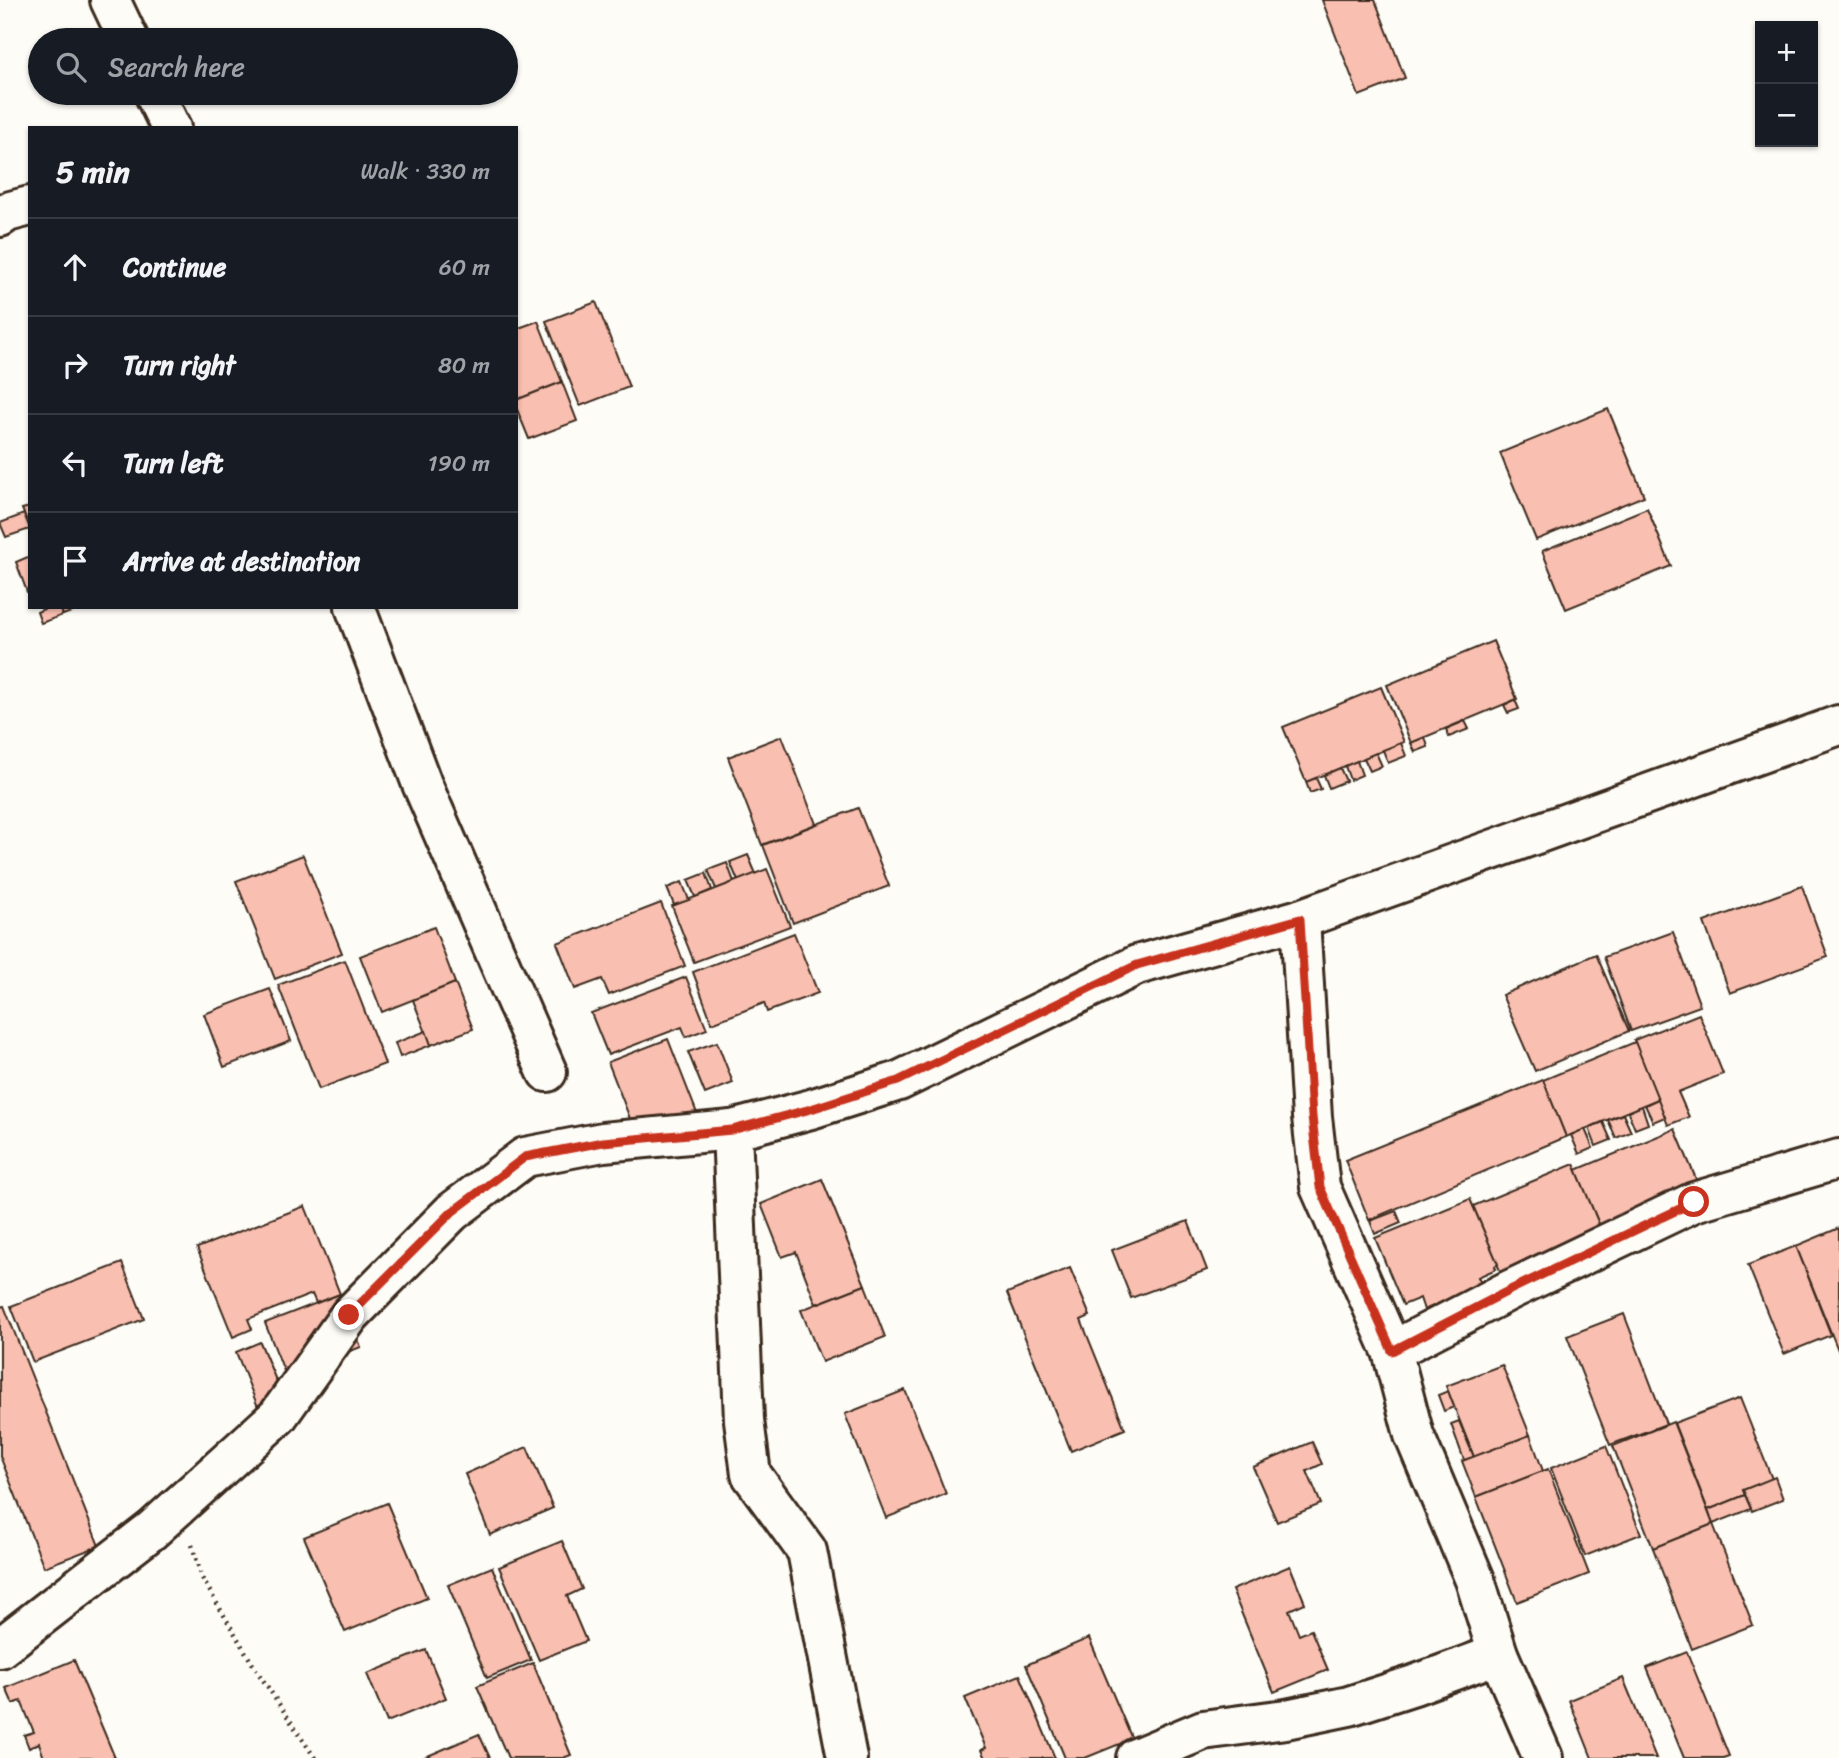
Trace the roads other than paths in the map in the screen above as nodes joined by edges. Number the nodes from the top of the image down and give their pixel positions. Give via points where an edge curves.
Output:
1 (110, 0) edge
2 (123, 28) edge
3 (160, 105) edge
4 (170, 126) edge
5 (28, 207) edge
6 (0, 218) edge
7 (356, 609) edge
8 (1839, 725) edge
9 (1300, 919) junction
10 (547, 1072) dead end
11 (732, 1130) junction
12 (1839, 1159) edge
13 (1392, 1351) junction
14 (0, 1648) edge
15 (1498, 1654) junction
16 (847, 1758) edge
17 (1136, 1758) edge
18 (1543, 1758) edge

1 - 2 street
3 - 4 street
5 - 6 street
7 - 10 street via 422,784
8 - 9 street
9 - 11 street via 1137,965 898,1081
9 - 13 street via 1320,1187
11 - 14 street via 603,1142 525,1157 452,1212 349,1315 278,1416 152,1530
11 - 16 street via 744,1420 751,1474 807,1551
12 - 13 street via 1694,1202
13 - 15 street via 1413,1435 1475,1580
15 - 17 street via 1349,1706 1203,1730
15 - 18 street

